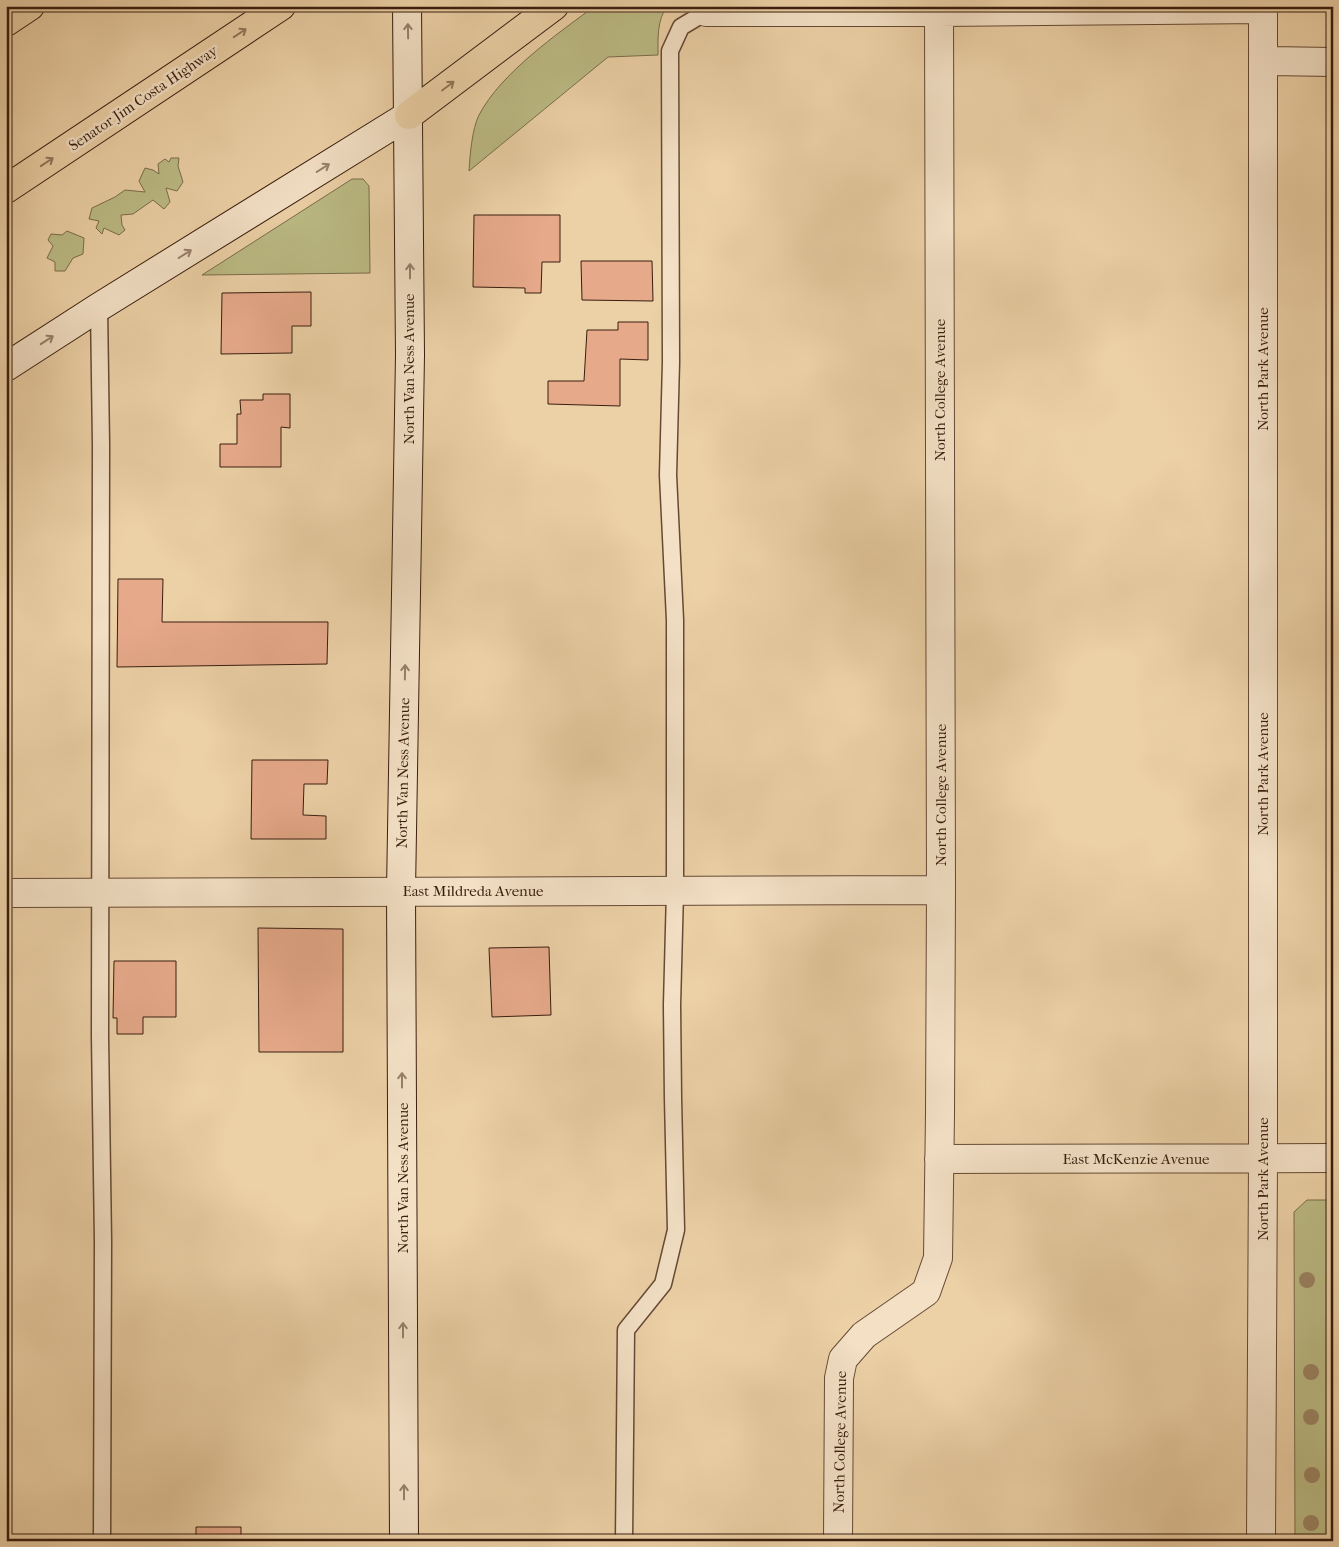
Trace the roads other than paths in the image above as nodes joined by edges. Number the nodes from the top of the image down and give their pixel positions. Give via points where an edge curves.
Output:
1 (30, 6) edge
2 (281, 6) edge
3 (408, 6) edge
4 (554, 6) edge
5 (1263, 8) edge
6 (939, 9) edge
7 (706, 12) joint
8 (6, 22) edge
9 (1263, 61) junction
10 (1333, 62) edge
11 (409, 115) junction
12 (6, 189) edge
13 (98, 307) junction
14 (6, 367) edge
15 (941, 890) junction
16 (402, 891) junction
17 (675, 891) junction
18 (101, 893) junction
19 (6, 894) edge
20 (1333, 1158) edge
21 (940, 1159) junction
22 (1263, 1159) junction
23 (102, 1541) edge
24 (404, 1541) edge
25 (624, 1541) edge
26 (838, 1541) edge
27 (1261, 1541) edge

1 - 8 highway
12 -> 2 highway, Senator Jim Costa Highway
11 -> 3 street, North Van Ness Avenue
11 -> 4 highway
5 - 6 street
5 - 9 street, North Park Avenue
6 - 7 street
6 - 15 street, North College Avenue
7 - 17 lane via 680,27 670,51 668,475 675,620
9 - 10 street
9 - 22 street, North Park Avenue
13 -> 11 street
16 -> 11 street, North Van Ness Avenue via 410,355
14 -> 13 street
13 - 18 lane via 102,445
15 - 17 street, East Mildreda Avenue
15 - 21 street, North College Avenue
16 - 17 street, East Mildreda Avenue
16 - 18 street, East Mildreda Avenue
24 -> 16 street, North Van Ness Avenue
17 - 25 lane via 672,1005 676,1230 662,1284 626,1330
18 - 19 street, East Mildreda Avenue
18 - 23 lane
20 - 22 street, East McKenzie Avenue
21 - 22 street, East McKenzie Avenue
21 - 26 street, North College Avenue via 938,1258 926,1292 864,1335 843,1359 839,1378
22 - 27 street, North Park Avenue

